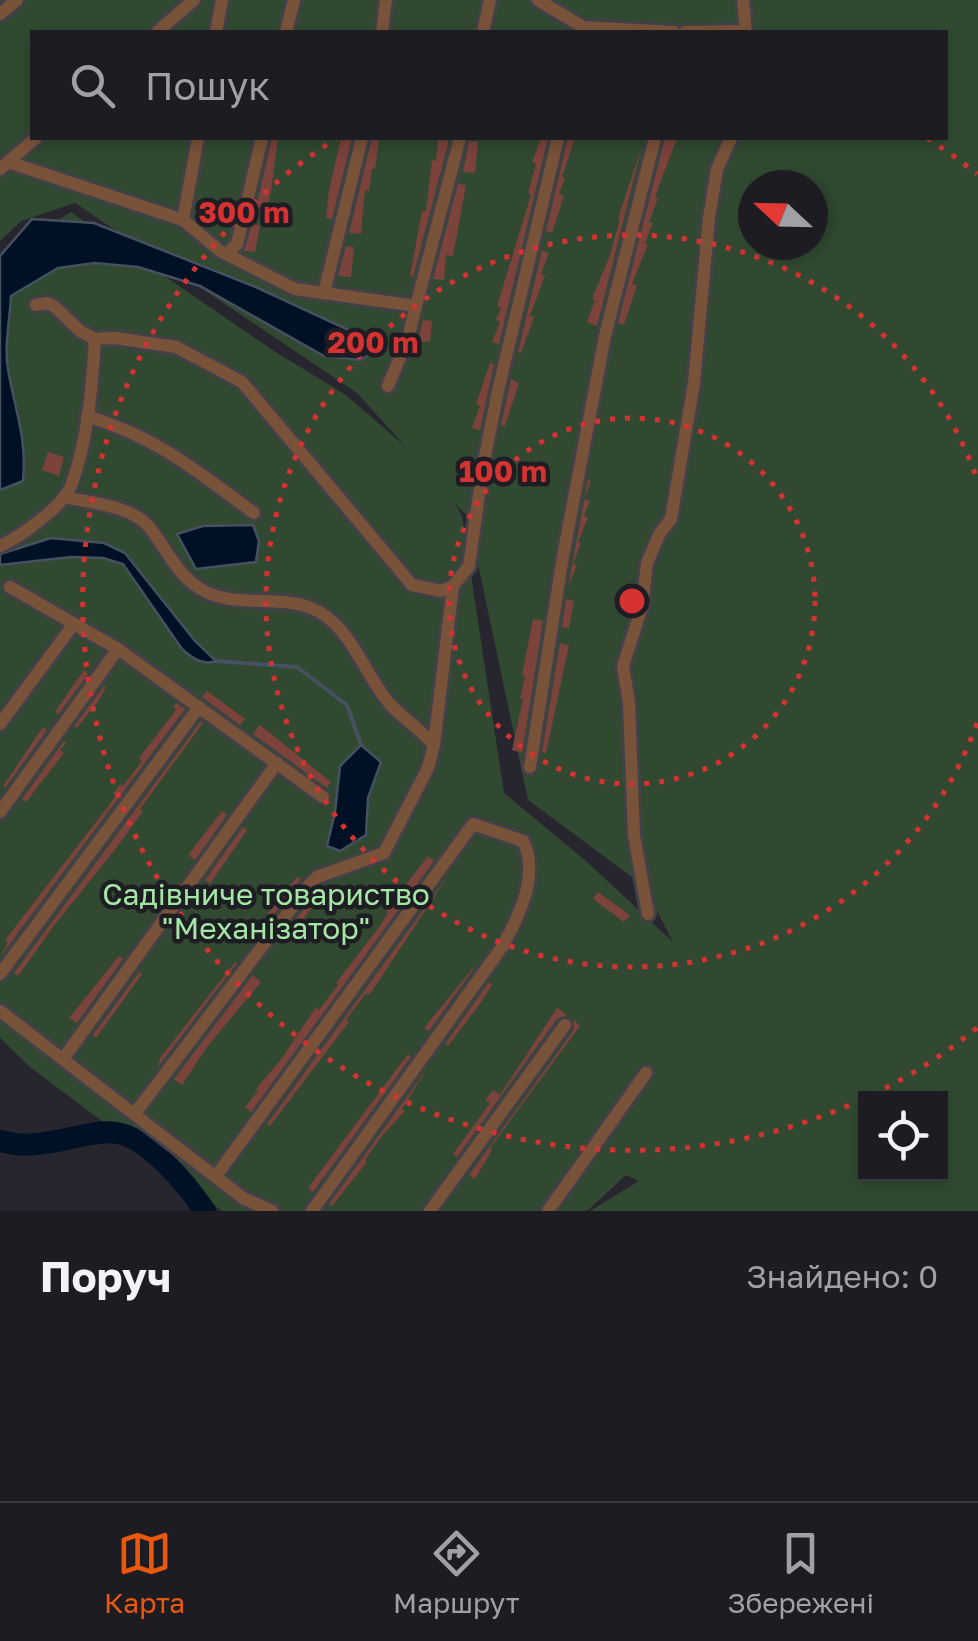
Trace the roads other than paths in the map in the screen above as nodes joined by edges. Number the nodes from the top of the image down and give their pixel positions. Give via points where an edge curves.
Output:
1 (17, 0) edge
2 (194, 0) edge
3 (222, 0) edge
4 (294, 0) edge
5 (386, 0) edge
6 (490, 0) edge
7 (538, 0) edge
8 (743, 0) edge
9 (0, 14) edge
10 (159, 30) edge
11 (216, 30) edge
12 (286, 30) edge
13 (382, 30) edge
14 (482, 30) edge
15 (583, 30) edge
16 (746, 30) edge
17 (34, 140) edge
18 (198, 140) edge
19 (262, 140) edge
20 (362, 140) edge
21 (459, 140) edge
22 (558, 140) edge
23 (655, 140) edge
24 (730, 140) edge
25 (4, 166) edge
26 (183, 220) junction
27 (228, 253) junction
28 (324, 292) junction
29 (36, 305) dead end
30 (416, 306) junction
31 (95, 339) junction
32 (388, 386) dead end
33 (87, 416) junction
34 (64, 497) junction
35 (254, 512) dead end
36 (0, 546) edge
37 (453, 586) junction
38 (10, 587) dead end
39 (73, 625) junction
40 (118, 649) junction
41 (199, 706) junction
42 (0, 724) edge
43 (434, 744) junction
44 (277, 763) junction
45 (530, 767) dead end
46 (323, 796) dead end
47 (0, 812) edge
48 (648, 914) dead end
49 (0, 974) edge
50 (0, 1010) edge
51 (565, 1026) dead end
52 (63, 1059) junction
53 (646, 1073) dead end
54 (136, 1112) junction
55 (216, 1176) junction
56 (272, 1211) edge
57 (312, 1211) edge
58 (430, 1211) edge
59 (548, 1211) edge

1 - 9 street
2 - 10 street
3 - 11 street
4 - 12 street
5 - 13 street
6 - 14 street
7 - 15 street
8 - 16 street
17 - 25 street
18 - 26 street
19 - 27 street via 237,244
20 - 28 street
21 - 30 street
22 - 37 street via 498,391 468,566
23 - 45 street via 601,353
24 - 48 street via 717,169 709,218 694,383 671,519 647,562 642,606 623,666 634,835
25 - 26 street
26 - 27 street
27 - 28 street via 294,288
28 - 30 street
29 - 31 street via 55,307
30 - 32 street
31 - 33 street
31 - 37 street via 176,347 242,382 412,585 440,591
33 - 34 street
33 - 35 street via 166,448
34 - 36 street
34 - 43 street via 128,512 148,524 191,583 210,595 296,604 320,613 345,636 390,704
37 - 43 street
38 - 39 street
39 - 40 street
39 - 42 street
40 - 41 street
40 - 47 street
41 - 44 street
41 - 49 street
43 - 54 street via 384,853 309,885
44 - 46 street
44 - 52 street
50 - 52 street
51 - 58 street
52 - 54 street
53 - 59 street
54 - 55 street
55 - 56 street
55 - 57 street via 473,824 523,840 530,855 521,914 512,930

